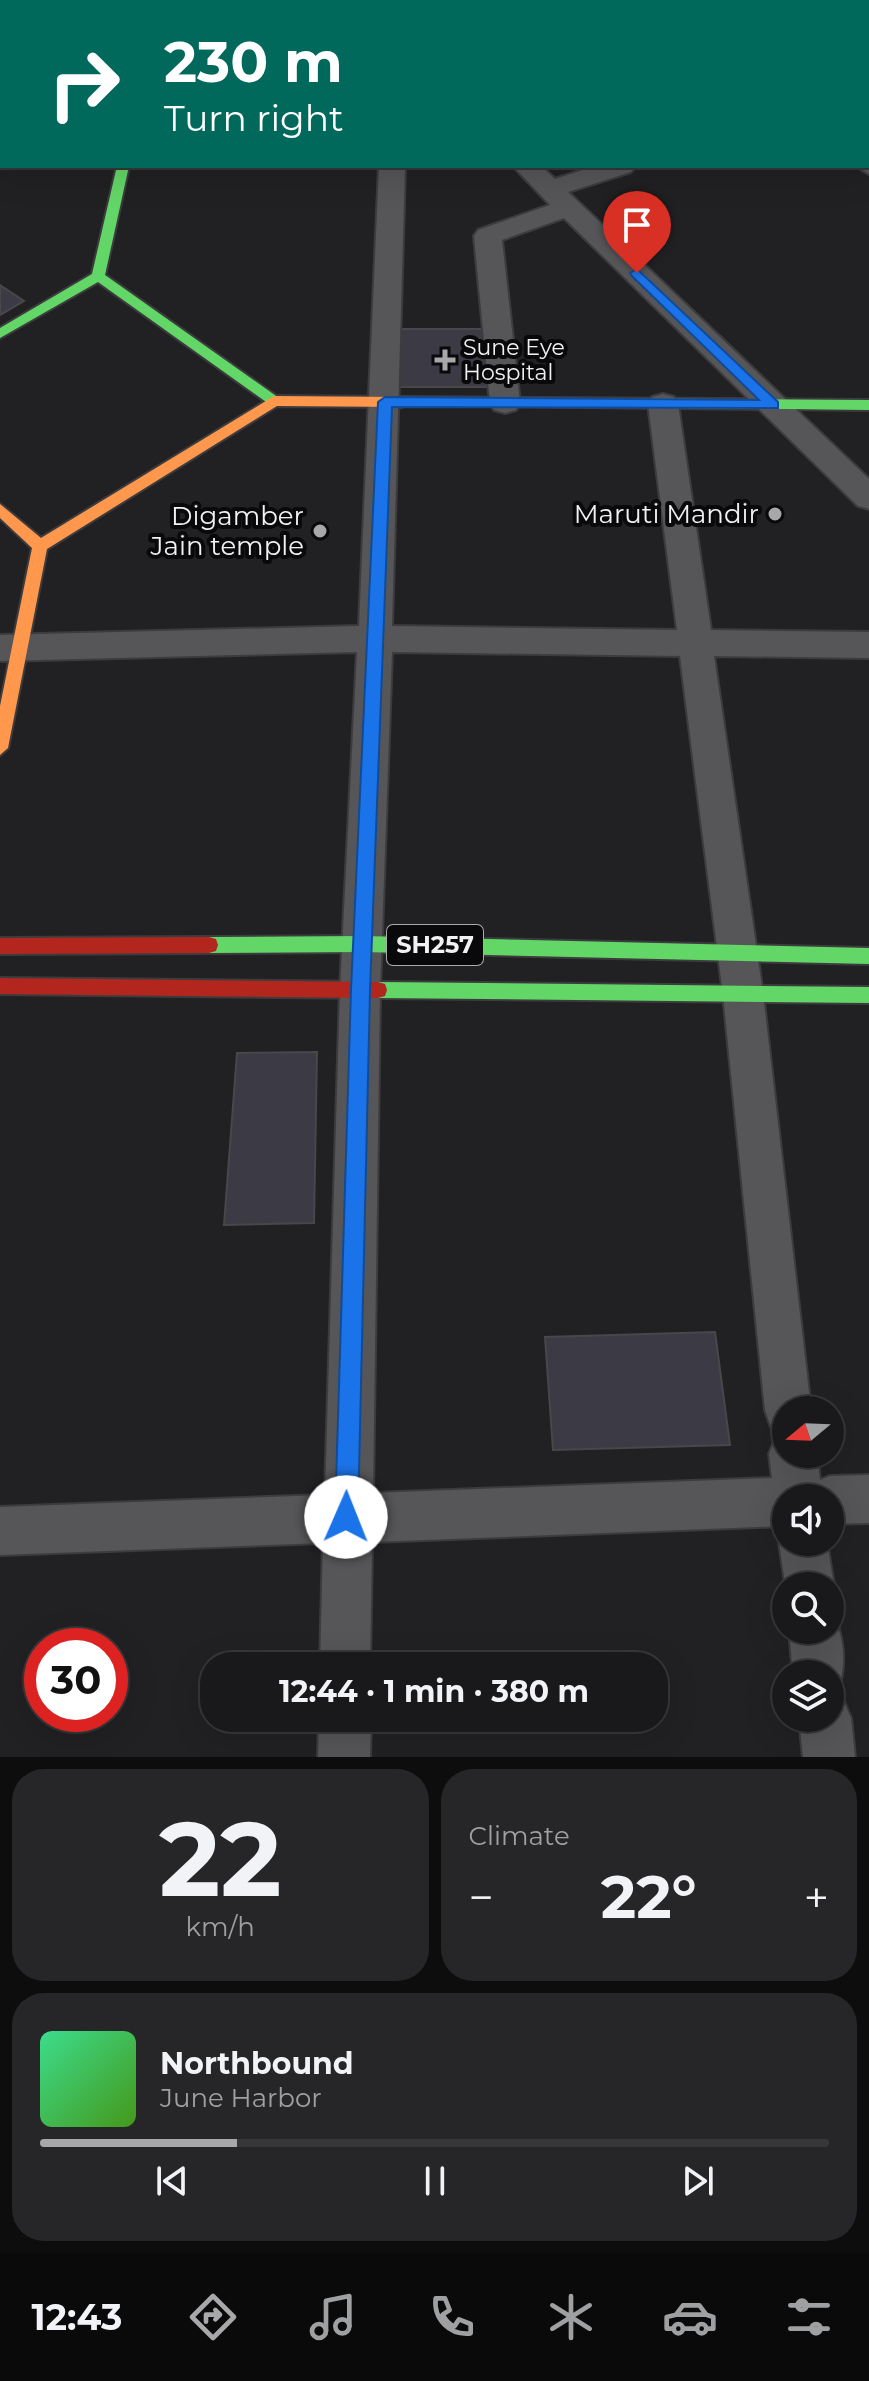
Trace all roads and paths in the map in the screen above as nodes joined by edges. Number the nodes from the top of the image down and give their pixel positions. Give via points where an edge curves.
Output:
1 (123, 168) edge
2 (392, 168) edge
3 (528, 168) edge
4 (618, 168) edge
5 (559, 198) junction
6 (98, 276) junction
7 (0, 334) edge
8 (274, 401) junction
9 (385, 402) junction
10 (505, 403) junction
11 (663, 404) junction
12 (773, 405) junction
13 (869, 405) edge
14 (869, 498) edge
15 (0, 509) edge
16 (40, 546) junction
17 (375, 639) junction
18 (695, 643) junction
19 (869, 645) edge
20 (8, 649) edge
21 (0, 748) edge
22 (363, 944) junction
23 (0, 946) edge
24 (737, 953) junction
25 (869, 956) edge
26 (0, 986) edge
27 (360, 990) junction
28 (743, 994) junction
29 (869, 995) edge
30 (786, 1396) edge
31 (869, 1499) edge
32 (844, 1500) edge
33 (772, 1502) edge
34 (346, 1517) junction
35 (0, 1531) edge
36 (345, 1652) edge
37 (345, 1732) edge
38 (826, 1732) edge
39 (344, 1757) edge
40 (829, 1757) edge

1 - 6 street
2 - 9 street
3 - 5 street
4 - 5 street
5 - 10 street via 488,236
5 - 12 street
6 - 7 street
6 - 8 street
8 - 9 street
8 - 16 street
9 - 10 street
9 - 17 street
10 - 11 street
11 - 12 street
11 - 18 street
12 - 13 street
12 - 14 street
15 - 16 street
16 - 20 street
17 - 18 street
17 - 20 street
17 - 22 street
18 - 19 street
18 - 24 street
20 - 21 street
22 - 23 street, SH257
22 - 24 street, SH257
22 - 27 street
24 - 25 street, SH257
24 - 28 street
26 - 27 street, SH257
27 - 28 street, SH257
27 - 34 street
28 - 29 street, SH257
28 - 30 street
31 - 32 street
33 - 34 street
34 - 35 street
34 - 36 street
37 - 39 street
38 - 40 street

